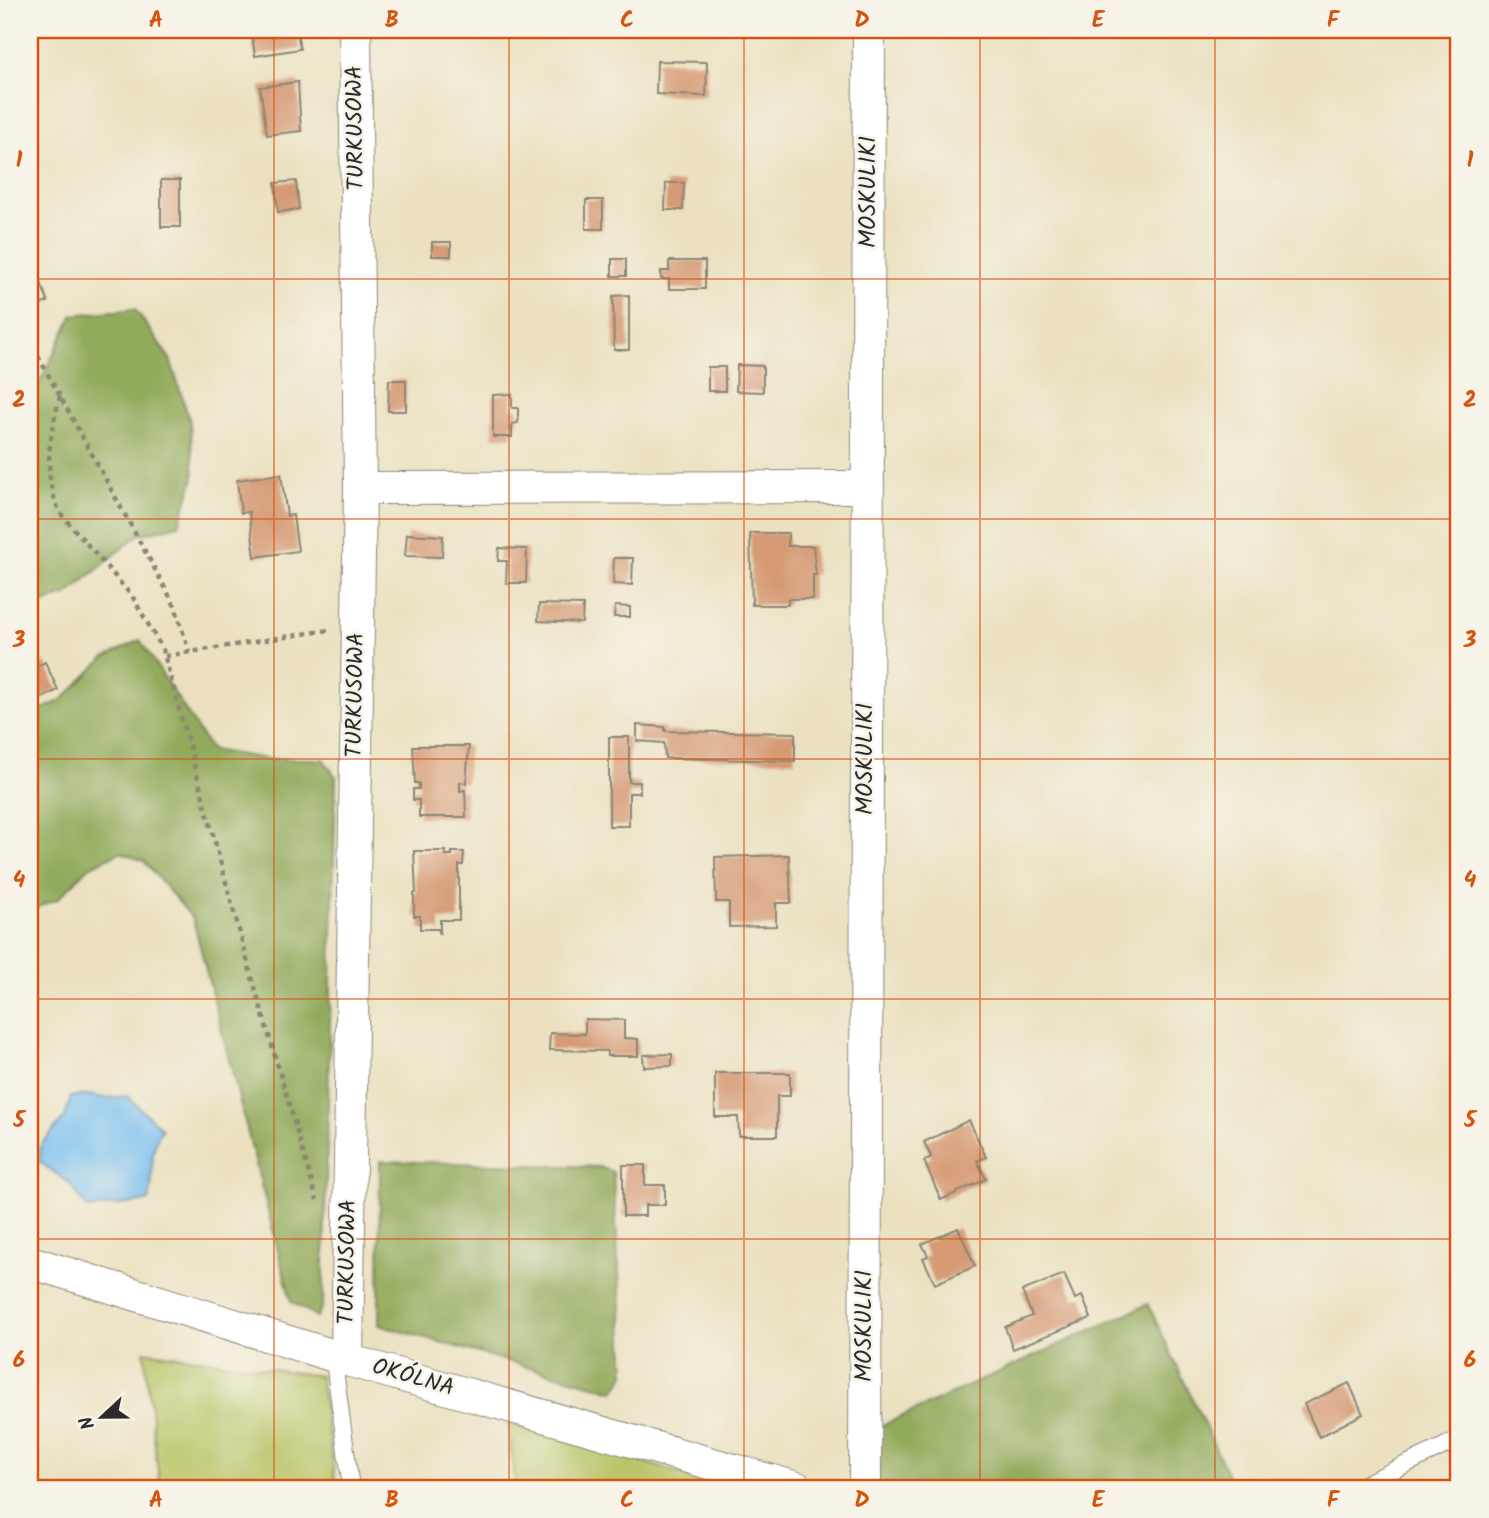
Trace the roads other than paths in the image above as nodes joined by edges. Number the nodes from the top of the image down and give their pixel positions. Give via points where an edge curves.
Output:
1 (355, 30) edge
2 (869, 30) edge
3 (868, 487) junction
4 (360, 488) junction
5 (30, 1262) edge
6 (340, 1357) junction
7 (1459, 1439) edge
8 (351, 1488) edge
9 (797, 1488) edge
10 (865, 1488) edge
11 (1356, 1488) edge

1 - 4 street, TURKUSOWA
2 - 3 street, MOSKULIKI
3 - 4 street
3 - 10 street, MOSKULIKI
4 - 6 street, TURKUSOWA
5 - 6 street, OKÓLNA
6 - 8 lane
6 - 9 street, OKÓLNA
7 - 11 lane

